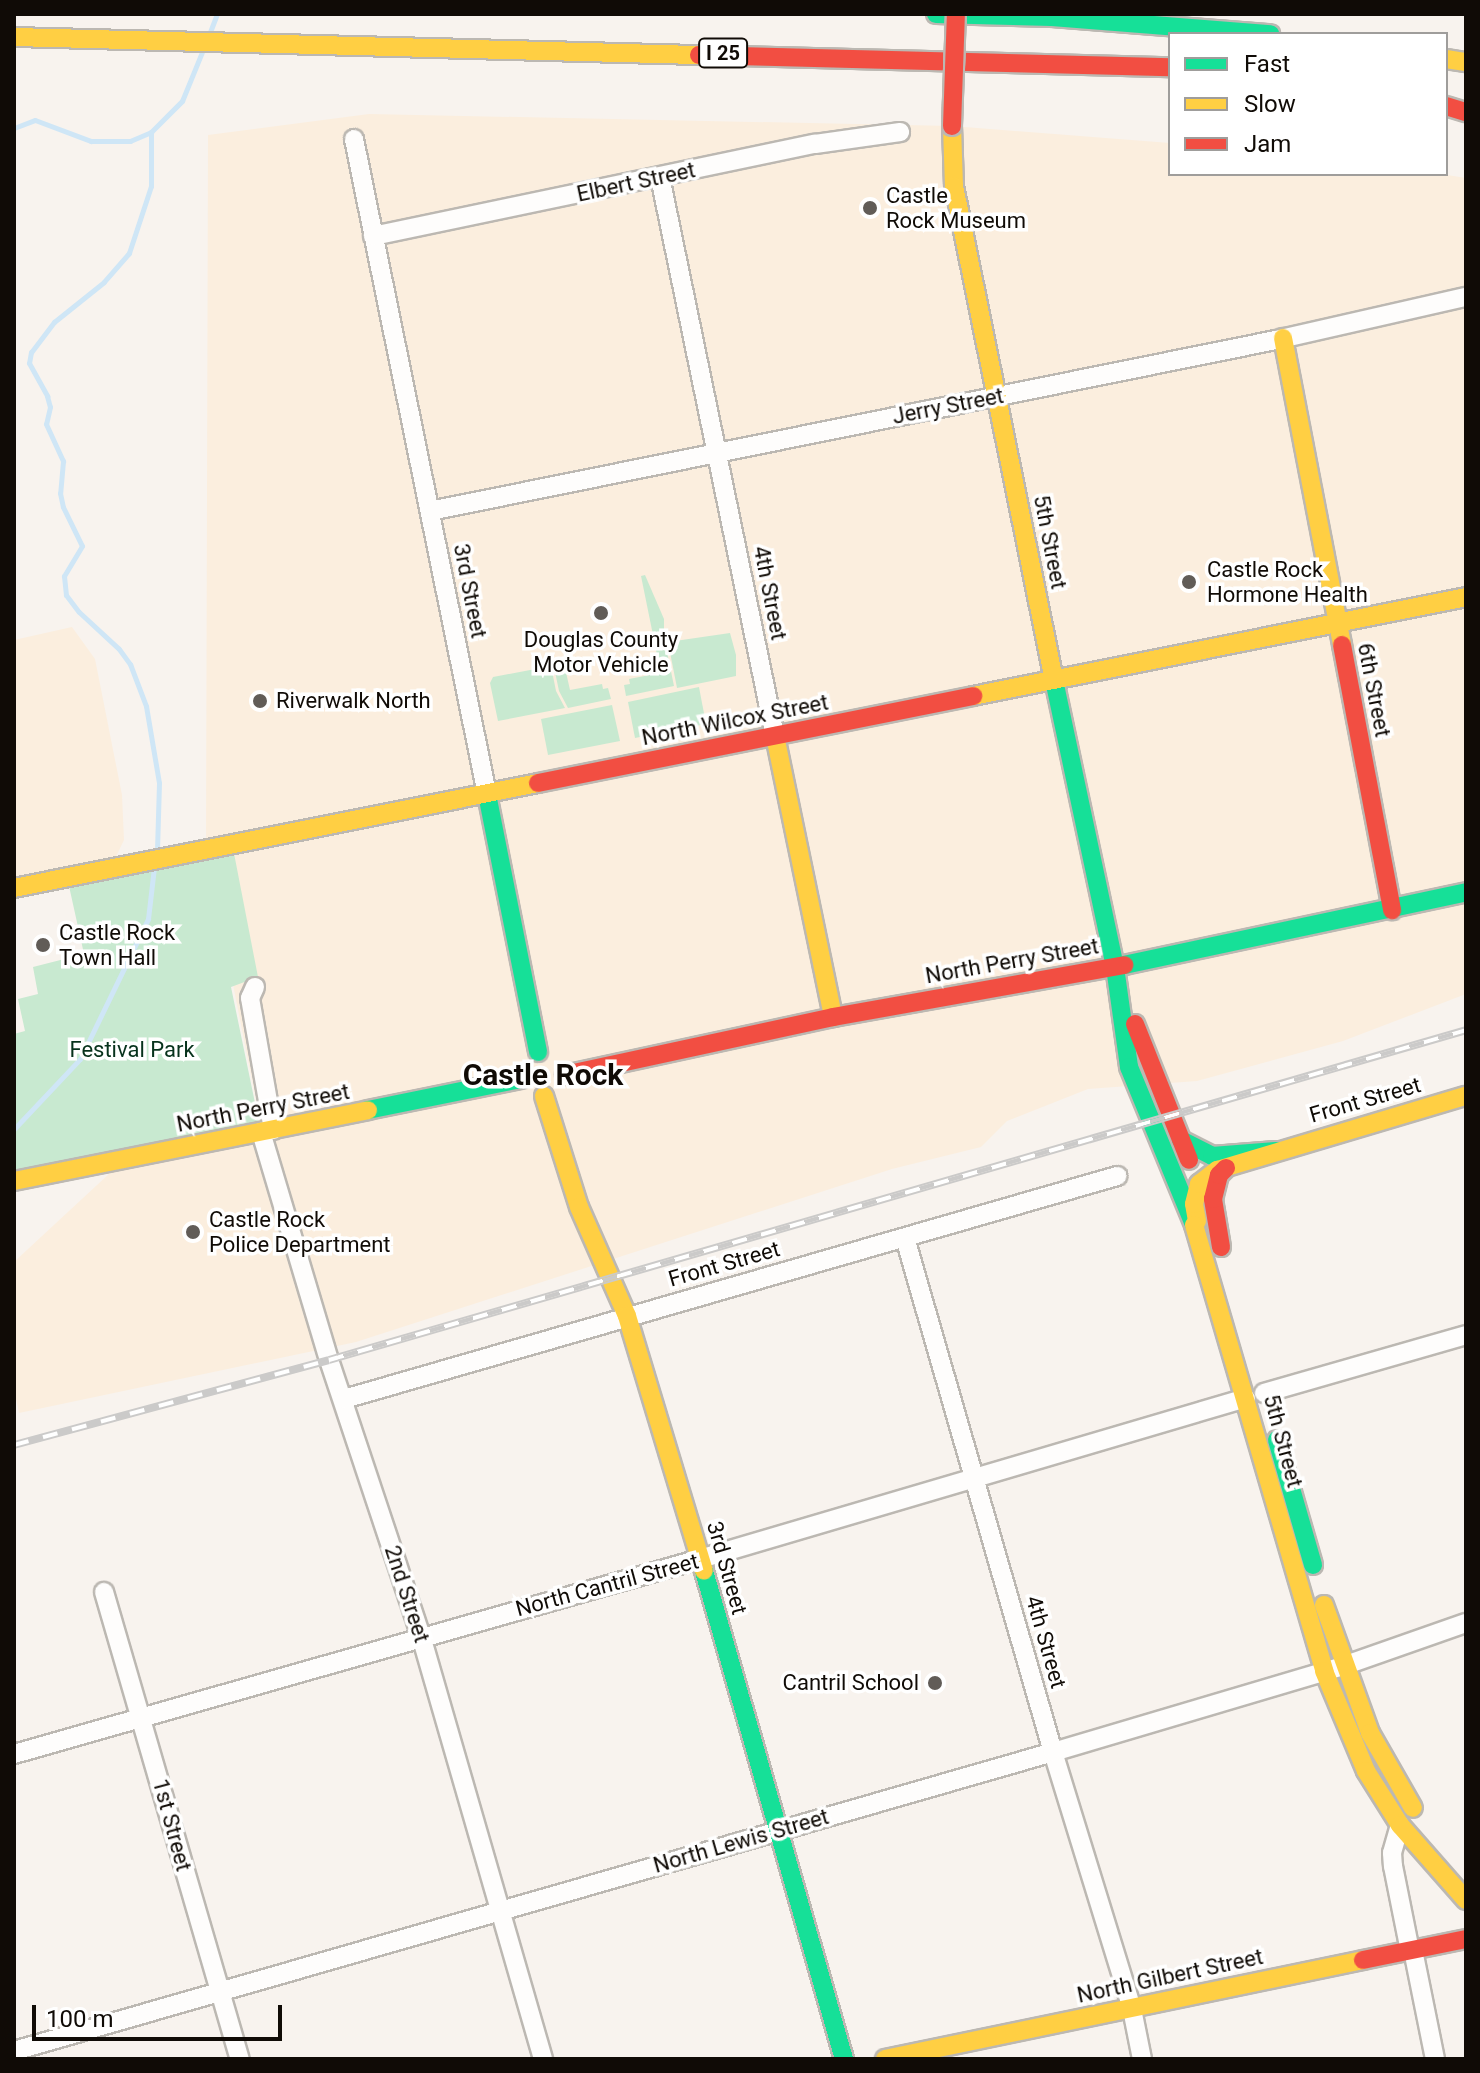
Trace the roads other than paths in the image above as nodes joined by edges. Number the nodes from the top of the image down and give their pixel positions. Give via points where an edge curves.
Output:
1 (936, 14) edge
2 (956, 14) edge
3 (1244, 32) edge
4 (14, 40) edge
5 (1168, 67) edge
6 (900, 132) dead end
7 (354, 139) dead end
8 (660, 177) junction
9 (373, 236) junction
10 (1466, 297) edge
11 (1283, 338) junction
12 (996, 396) junction
13 (718, 453) junction
14 (430, 511) junction
15 (1466, 597) edge
16 (1337, 623) junction
17 (1054, 680) junction
18 (775, 736) junction
19 (487, 794) junction
20 (14, 888) edge
21 (1466, 892) edge
22 (1392, 910) junction
23 (1115, 967) junction
24 (255, 987) dead end
25 (833, 1017) junction
26 (538, 1052) junction
27 (565, 1075) junction
28 (521, 1079) junction
29 (544, 1096) junction
30 (1466, 1096) edge
31 (267, 1131) junction
32 (1181, 1140) junction
33 (1276, 1151) junction
34 (1231, 1164) junction
35 (1117, 1176) dead end
36 (14, 1181) edge
37 (1199, 1184) junction
38 (905, 1238) junction
39 (1199, 1239) junction
40 (1221, 1247) junction
41 (1229, 1267) dead end
42 (627, 1316) junction
43 (1466, 1335) edge
44 (344, 1399) junction
45 (1262, 1399) junction
46 (974, 1479) junction
47 (700, 1559) junction
48 (104, 1592) dead end
49 (1466, 1623) edge
50 (421, 1636) junction
51 (1343, 1666) junction
52 (1324, 1671) junction
53 (143, 1719) junction
54 (1053, 1752) junction
55 (14, 1754) edge
56 (1400, 1825) junction
57 (777, 1830) junction
58 (1466, 1876) edge
59 (1466, 1900) edge
60 (497, 1911) junction
61 (1466, 1939) edge
62 (1412, 1950) junction
63 (220, 1993) junction
64 (1132, 2009) junction
65 (14, 2051) edge
66 (240, 2059) edge
67 (543, 2059) edge
68 (844, 2059) edge
69 (885, 2059) edge
70 (1142, 2059) edge
71 (1435, 2059) edge

1 - 3 main road
2 - 12 main road, 5th Street, bridge via 954,186
4 - 5 main road, I 25
6 - 8 street, Elbert Street
7 - 9 street, 3rd Street
8 - 9 street, Elbert Street
8 - 13 street, 4th Street
9 - 14 street, 3rd Street
10 - 11 street, Jerry Street
11 - 12 street, Jerry Street
11 - 16 main road, 6th Street
12 - 13 street, Jerry Street
12 - 17 main road, 5th Street
13 - 14 street, Jerry Street
13 - 18 street, 4th Street
14 - 19 street, 3rd Street
15 - 16 main road, North Wilcox Street
16 - 17 main road, North Wilcox Street
16 - 22 main road, 6th Street
17 - 18 main road, North Wilcox Street
17 - 23 main road, 5th Street
18 - 19 main road, North Wilcox Street
18 - 25 main road, 4th Street
19 - 20 main road, North Wilcox Street
19 - 26 main road, 3rd Street
21 - 22 main road, North Perry Street
22 - 23 main road, North Perry Street
23 - 25 main road, North Perry Street
23 - 32 main road, 5th Street
23 - 39 main road, 5th Street via 1129,1067
24 - 31 street, 2nd Street via 250,998
25 - 27 main road, North Perry Street
26 - 27 main road via 558,1058
26 - 28 main road via 526,1059
27 - 29 main road via 558,1091
28 - 29 main road via 530,1092
28 - 31 main road, North Perry Street
29 - 42 main road, 3rd Street via 579,1207
30 - 33 main road, Front Street
31 - 36 main road, North Perry Street
31 - 44 street, 2nd Street
32 - 33 main road via 1212,1156
32 - 37 main road, 5th Street
33 - 34 main road, Front Street
34 - 37 main road, Front Street
34 - 40 main road via 1219,1175 1213,1199
35 - 38 street, Front Street
37 - 39 main road via 1194,1204
37 - 40 main road, 5th Street
38 - 42 street, Front Street
38 - 46 street, 4th Street
39 - 45 main road, 5th Street
40 - 41 main road, 5th Street
42 - 44 street, Front Street
42 - 47 main road, 3rd Street
43 - 45 street, North Cantril Street
44 - 50 street, 2nd Street
45 - 46 street, North Cantril Street
45 - 51 main road, 5th Street
45 - 52 main road, 5th Street
46 - 47 street, North Cantril Street
46 - 54 street, 4th Street
47 - 50 street, North Cantril Street
47 - 57 main road, 3rd Street
48 - 53 street, 1st Street
49 - 51 street, North Lewis Street
50 - 53 street, North Cantril Street
50 - 60 street, 2nd Street
51 - 52 street, North Lewis Street
51 - 58 main road, 5th Street via 1390,1772
52 - 54 street, North Lewis Street
52 - 56 main road, 5th Street via 1351,1741
53 - 55 street, North Cantril Street
53 - 63 street, 1st Street
54 - 57 street, North Lewis Street
54 - 64 street, 4th Street
56 - 59 main road, 5th Street
56 - 62 street via 1393,1866
57 - 60 street, North Lewis Street
57 - 68 main road, 3rd Street
60 - 63 street, North Lewis Street
60 - 67 street, 2nd Street
61 - 62 main road, North Gilbert Street
62 - 64 main road, North Gilbert Street
62 - 71 street
63 - 65 street, North Lewis Street
63 - 66 street, 1st Street
64 - 69 main road, North Gilbert Street
64 - 70 street, 4th Street

